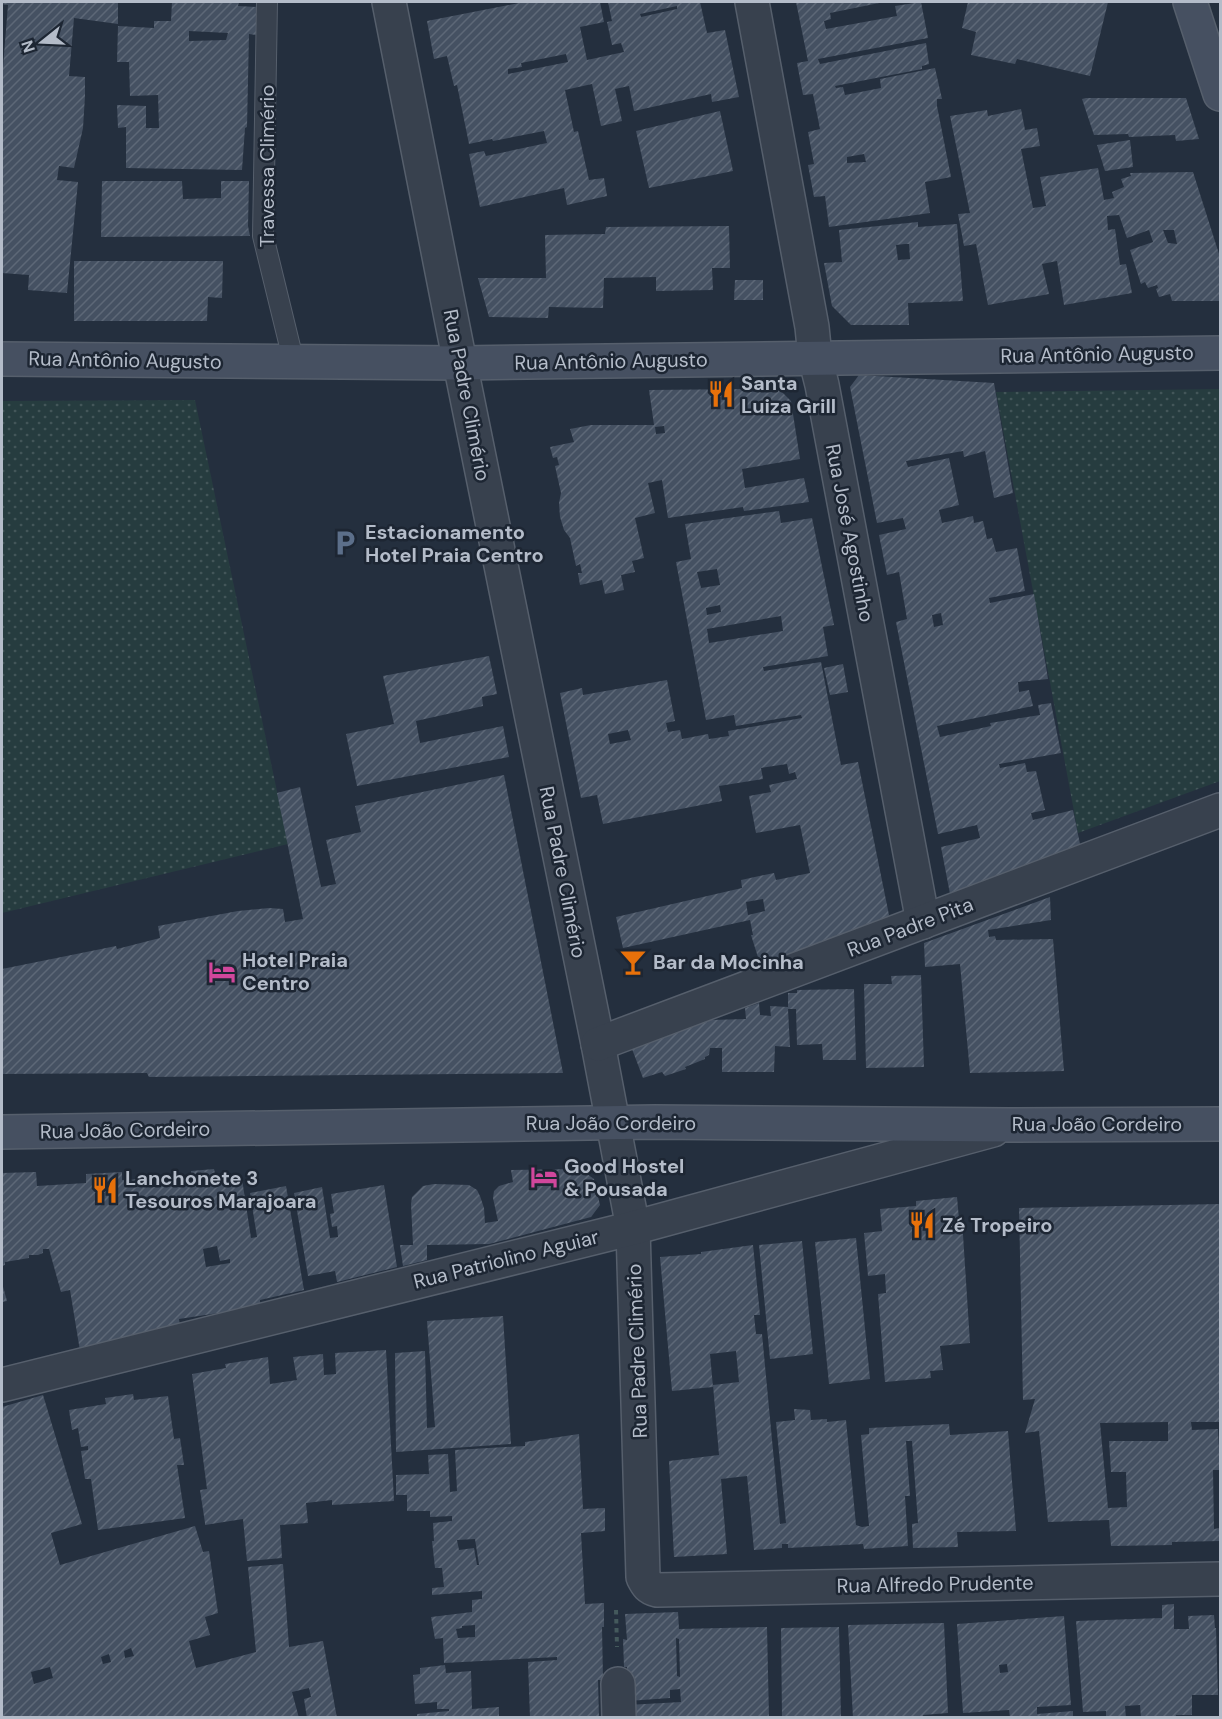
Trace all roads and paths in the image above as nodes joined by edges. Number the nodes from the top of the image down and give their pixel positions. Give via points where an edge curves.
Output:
1 (267, 2) edge
2 (389, 2) edge
3 (752, 2) edge
4 (1190, 2) edge
5 (1221, 94) edge
6 (1221, 353) edge
7 (815, 357) junction
8 (2, 358) edge
9 (294, 363) junction
10 (460, 363) junction
11 (1221, 810) edge
12 (923, 922) junction
13 (598, 1044) junction
14 (613, 1122) junction
15 (1221, 1124) edge
16 (1009, 1125) junction
17 (2, 1132) edge
18 (633, 1228) junction
19 (2, 1385) edge
20 (1221, 1579) edge
21 (650, 1588) junction
22 (618, 1684) joint
23 (619, 1718) edge

1 - 9 lane, Travessa Climério via 263,236
2 - 10 street, Rua Padre Climério
3 - 7 street, Rua José Agostinho
4 - 5 street
6 - 7 street, Rua Antônio Augusto
7 - 10 street, Rua Antônio Augusto
7 - 12 street, Rua José Agostinho
8 - 9 street, Rua Antônio Augusto
9 - 10 street, Rua Antônio Augusto
10 - 13 street, Rua Padre Climério
11 - 12 street, Rua Padre Pita
12 - 13 street, Rua Padre Pita
13 - 14 street, Rua Padre Climério
14 - 16 street, Rua João Cordeiro
14 - 17 street, Rua João Cordeiro
14 - 18 street, Rua Padre Climério
15 - 16 street, Rua João Cordeiro
16 - 18 street, Rua Patriolino Aguiar
18 - 19 street, Rua Patriolino Aguiar
18 - 21 street, Rua Padre Climério via 643,1577
20 - 21 street, Rua Alfredo Prudente
21 - 22 path via 616,1589
22 - 23 street

